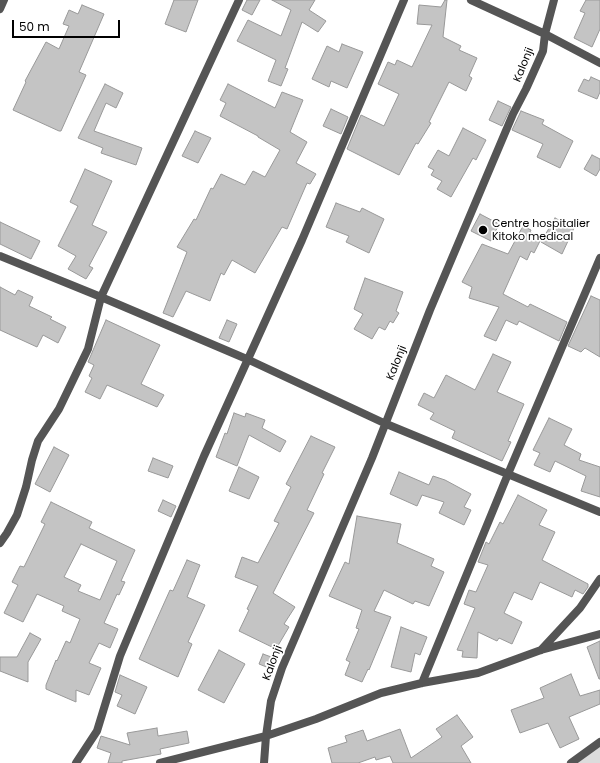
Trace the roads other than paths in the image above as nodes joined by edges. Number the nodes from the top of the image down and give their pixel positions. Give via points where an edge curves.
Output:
1 (4, 0) edge
2 (239, 0) edge
3 (404, 0) edge
4 (471, 0) edge
5 (554, 0) edge
6 (0, 9) edge
7 (545, 34) junction
8 (600, 63) edge
9 (0, 256) edge
10 (600, 258) edge
11 (101, 297) junction
12 (248, 360) junction
13 (384, 423) junction
14 (508, 474) junction
15 (600, 512) edge
16 (0, 543) edge
17 (600, 580) edge
18 (600, 634) edge
19 (541, 650) junction
20 (422, 683) junction
21 (266, 736) junction
22 (600, 742) edge
23 (76, 763) edge
24 (160, 763) edge
25 (264, 763) edge
26 (571, 763) edge

1 - 6 street
2 - 11 street
3 - 12 street
4 - 7 street
5 - 7 street, Kalonji
7 - 8 street
7 - 13 street, Kalonji via 542,51 506,128
9 - 11 street
10 - 14 street
11 - 12 street
11 - 16 street via 88,350 59,409 38,441 17,515
12 - 13 street
12 - 23 street via 201,463 120,656 97,731
13 - 14 street
13 - 21 street, Kalonji via 366,472 282,668 271,701
14 - 15 street
14 - 20 street
17 - 19 street via 580,608
18 - 19 street
19 - 20 street via 478,673
20 - 21 street via 380,693
21 - 24 street
21 - 25 street, Kalonji
22 - 26 street

